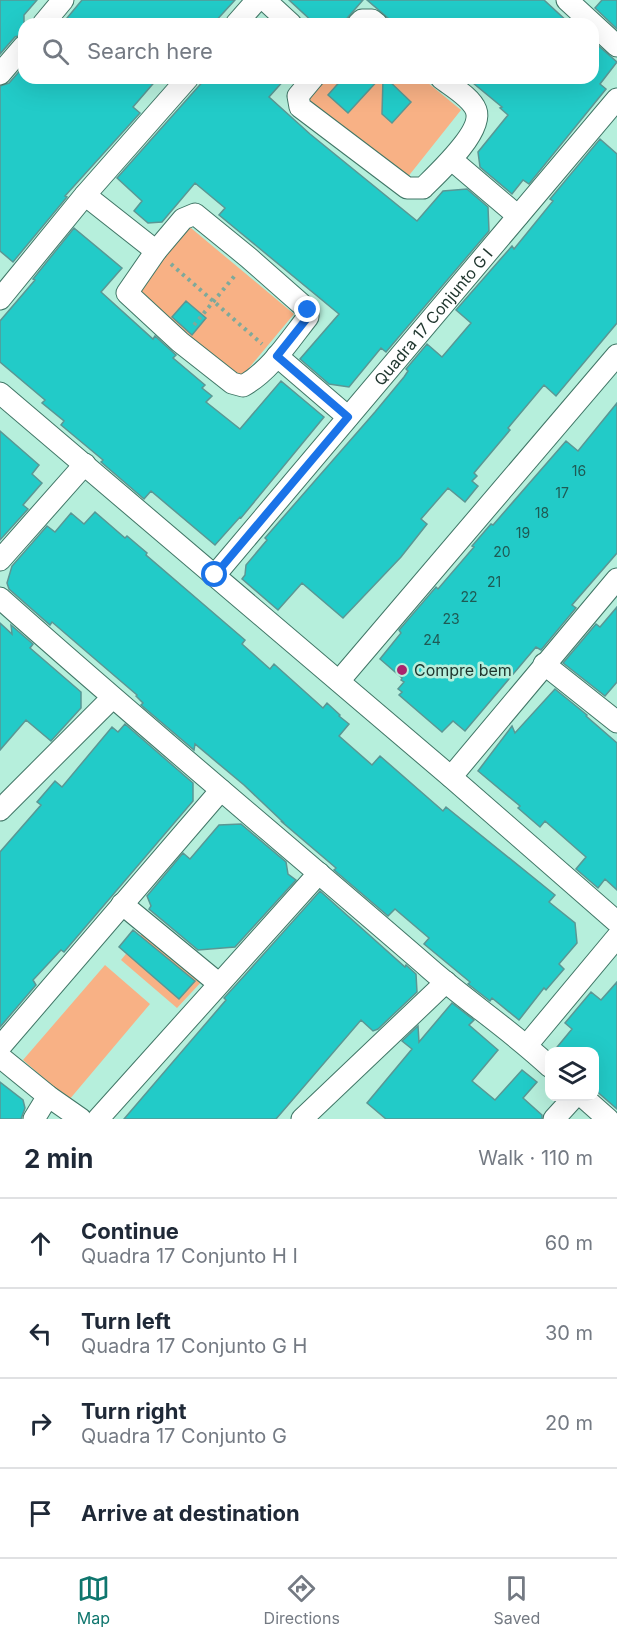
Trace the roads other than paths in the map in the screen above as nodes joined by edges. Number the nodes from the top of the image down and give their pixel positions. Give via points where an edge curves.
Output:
1 (63, 0) edge
2 (257, 0) edge
3 (265, 0) edge
4 (575, 3) edge
5 (48, 18) edge
6 (241, 18) edge
7 (284, 18) edge
8 (590, 18) edge
9 (599, 28) edge
10 (617, 46) edge
11 (18, 53) edge
12 (0, 74) edge
13 (183, 84) edge
14 (308, 84) edge
15 (448, 84) edge
16 (617, 99) edge
17 (452, 160) junction
18 (85, 195) junction
19 (518, 216) junction
20 (156, 251) junction
21 (0, 299) edge
22 (617, 355) edge
23 (277, 356) junction
24 (0, 393) edge
25 (348, 417) junction
26 (85, 464) junction
27 (0, 560) edge
28 (215, 575) junction
29 (617, 579) edge
30 (0, 598) edge
31 (544, 664) junction
32 (339, 681) junction
33 (112, 699) junction
34 (617, 722) edge
35 (451, 777) junction
36 (221, 790) junction
37 (0, 810) edge
38 (319, 873) junction
39 (122, 904) junction
40 (617, 922) edge
41 (617, 937) edge
42 (446, 982) junction
43 (218, 983) junction
44 (526, 1045) junction
45 (0, 1047) edge
46 (0, 1057) edge
47 (545, 1063) edge
48 (48, 1096) junction
49 (570, 1101) edge
50 (588, 1101) edge
51 (34, 1119) edge
52 (81, 1119) edge
53 (98, 1119) edge
54 (302, 1119) edge
55 (554, 1119) edge
56 (608, 1119) edge

1 - 5 street
2 - 6 street
3 - 7 street
4 - 8 street
9 - 10 street
11 - 12 street
13 - 18 street
14 - 17 street via 298,96 300,107 407,188 423,188
15 - 17 street via 476,110 476,124
16 - 19 street, Quadra 17 Conjunto G I
17 - 19 street
18 - 20 street
18 - 21 street
19 - 25 street, Quadra 17 Conjunto G I
20 - 23 street via 127,293 180,342 232,383 243,386 256,379
20 - 23 street via 183,219 195,214 249,258 308,310 308,317
22 - 32 street
23 - 25 street
24 - 26 street
25 - 28 street, Quadra 17 Conjunto G I
26 - 27 street
26 - 28 street
28 - 32 street
29 - 31 street
30 - 33 street
31 - 34 street
31 - 35 street
32 - 35 street
33 - 36 street
33 - 37 street
35 - 40 street
36 - 38 street
36 - 39 street
38 - 42 street
38 - 43 street
39 - 43 street
39 - 45 street
41 - 44 street
42 - 44 street
42 - 54 street
43 - 53 street
44 - 47 street
46 - 48 street
48 - 51 street
48 - 52 street
49 - 55 street
50 - 56 street

